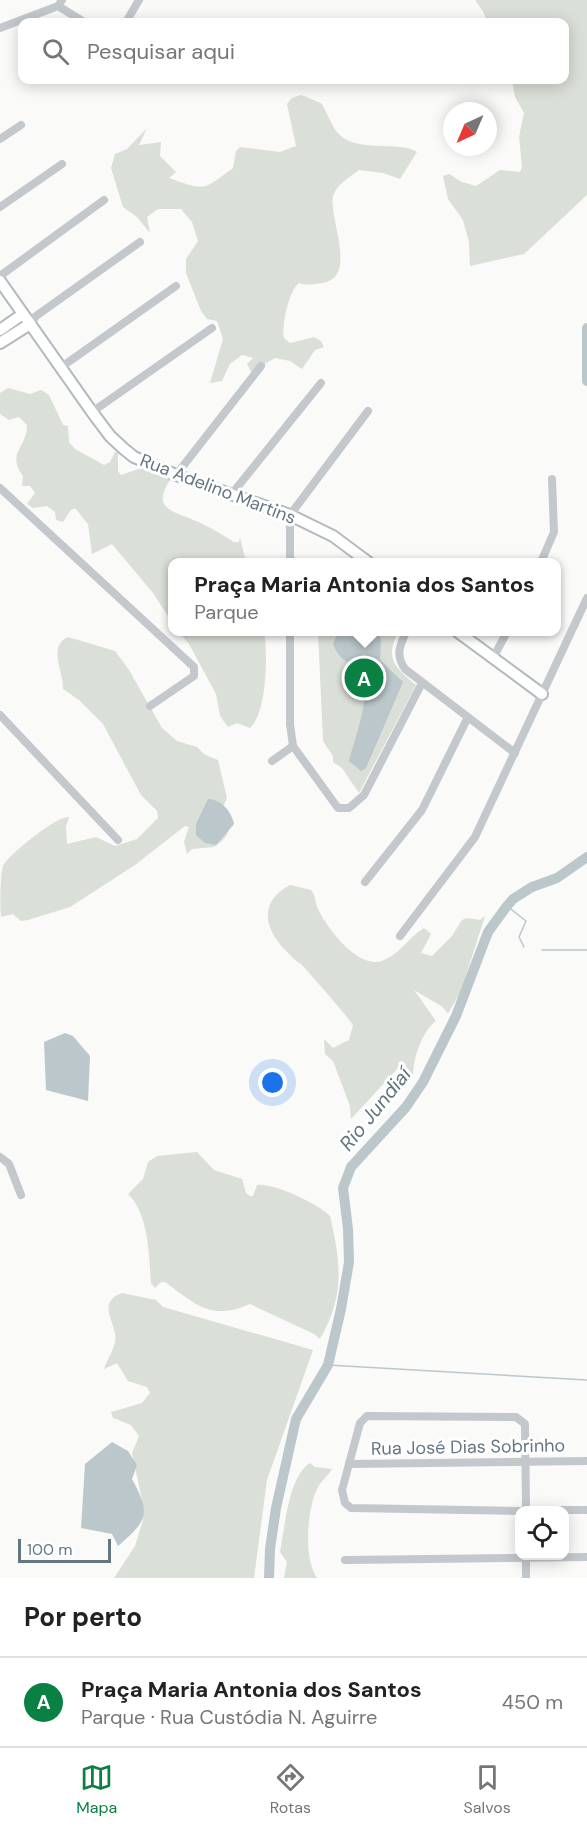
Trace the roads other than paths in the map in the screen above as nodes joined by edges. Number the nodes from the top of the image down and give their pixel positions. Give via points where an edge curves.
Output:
1 (139, 0) edge
2 (60, 3) edge
3 (24, 18) edge
4 (79, 18) edge
5 (128, 18) edge
6 (18, 20) edge
7 (0, 28) edge
8 (21, 125) dead end
9 (0, 139) edge
10 (62, 164) dead end
11 (104, 200) dead end
12 (0, 207) edge
13 (140, 242) dead end
14 (0, 276) edge
15 (0, 281) edge
16 (176, 286) dead end
17 (23, 314) junction
18 (33, 320) junction
19 (212, 328) dead end
20 (0, 330) edge
21 (0, 343) edge
22 (261, 366) dead end
23 (60, 368) junction
24 (321, 383) dead end
25 (368, 411) dead end
26 (92, 412) junction
27 (176, 475) junction
28 (552, 479) dead end
29 (0, 488) edge
30 (231, 495) junction
31 (290, 515) junction
32 (290, 558) edge
33 (363, 558) edge
34 (543, 558) edge
35 (587, 598) edge
36 (290, 636) edge
37 (404, 636) edge
38 (464, 636) edge
39 (505, 636) edge
40 (494, 658) junction
41 (422, 683) junction
42 (542, 694) junction
43 (150, 706) dead end
44 (0, 715) edge
45 (468, 717) junction
46 (293, 746) junction
47 (515, 753) junction
48 (272, 761) dead end
49 (118, 840) dead end
50 (365, 882) dead end
51 (400, 936) dead end
52 (0, 1157) edge
53 (21, 1195) dead end
54 (587, 1461) edge
55 (526, 1462) junction
56 (349, 1464) junction
57 (526, 1506) edge
58 (569, 1510) edge
59 (587, 1510) edge
60 (515, 1511) edge
61 (515, 1557) edge
62 (569, 1557) edge
63 (587, 1557) edge
64 (345, 1560) dead end
65 (526, 1560) edge
66 (526, 1578) edge

1 - 5 street
2 - 3 street
2 - 4 street
6 - 7 street
8 - 9 street
10 - 12 street
11 - 14 street
13 - 18 street
15 - 17 street, Rua Adelino Martins
16 - 23 street
17 - 18 street, Rua Adelino Martins
17 - 20 street
18 - 21 street
18 - 23 street, Rua Adelino Martins
19 - 26 street
22 - 27 street
23 - 26 street, Rua Adelino Martins
24 - 30 street
25 - 31 street
26 - 27 street, Rua Adelino Martins via 129,453
27 - 30 street, Rua Adelino Martins
28 - 34 street via 554,532
29 - 43 street via 194,667 194,676
30 - 31 street, Rua Adelino Martins
31 - 32 street
31 - 33 street, Rua Adelino Martins via 333,536
35 - 42 street
36 - 46 street
37 - 41 street via 398,658
38 - 40 street
39 - 40 street
40 - 42 street
41 - 45 street
41 - 46 street via 374,779 356,805 342,810 329,800
42 - 47 street
44 - 49 street
45 - 47 street
45 - 50 street via 422,810
46 - 48 street
47 - 51 street via 475,837
52 - 53 street via 9,1164
54 - 55 street, Rua José Dias Sobrinho
55 - 56 street, Rua José Dias Sobrinho
55 - 56 street via 525,1424 516,1417 363,1418
55 - 57 street
56 - 60 street via 342,1490 345,1503 351,1508
58 - 59 street
61 - 64 street
62 - 63 street
65 - 66 street

